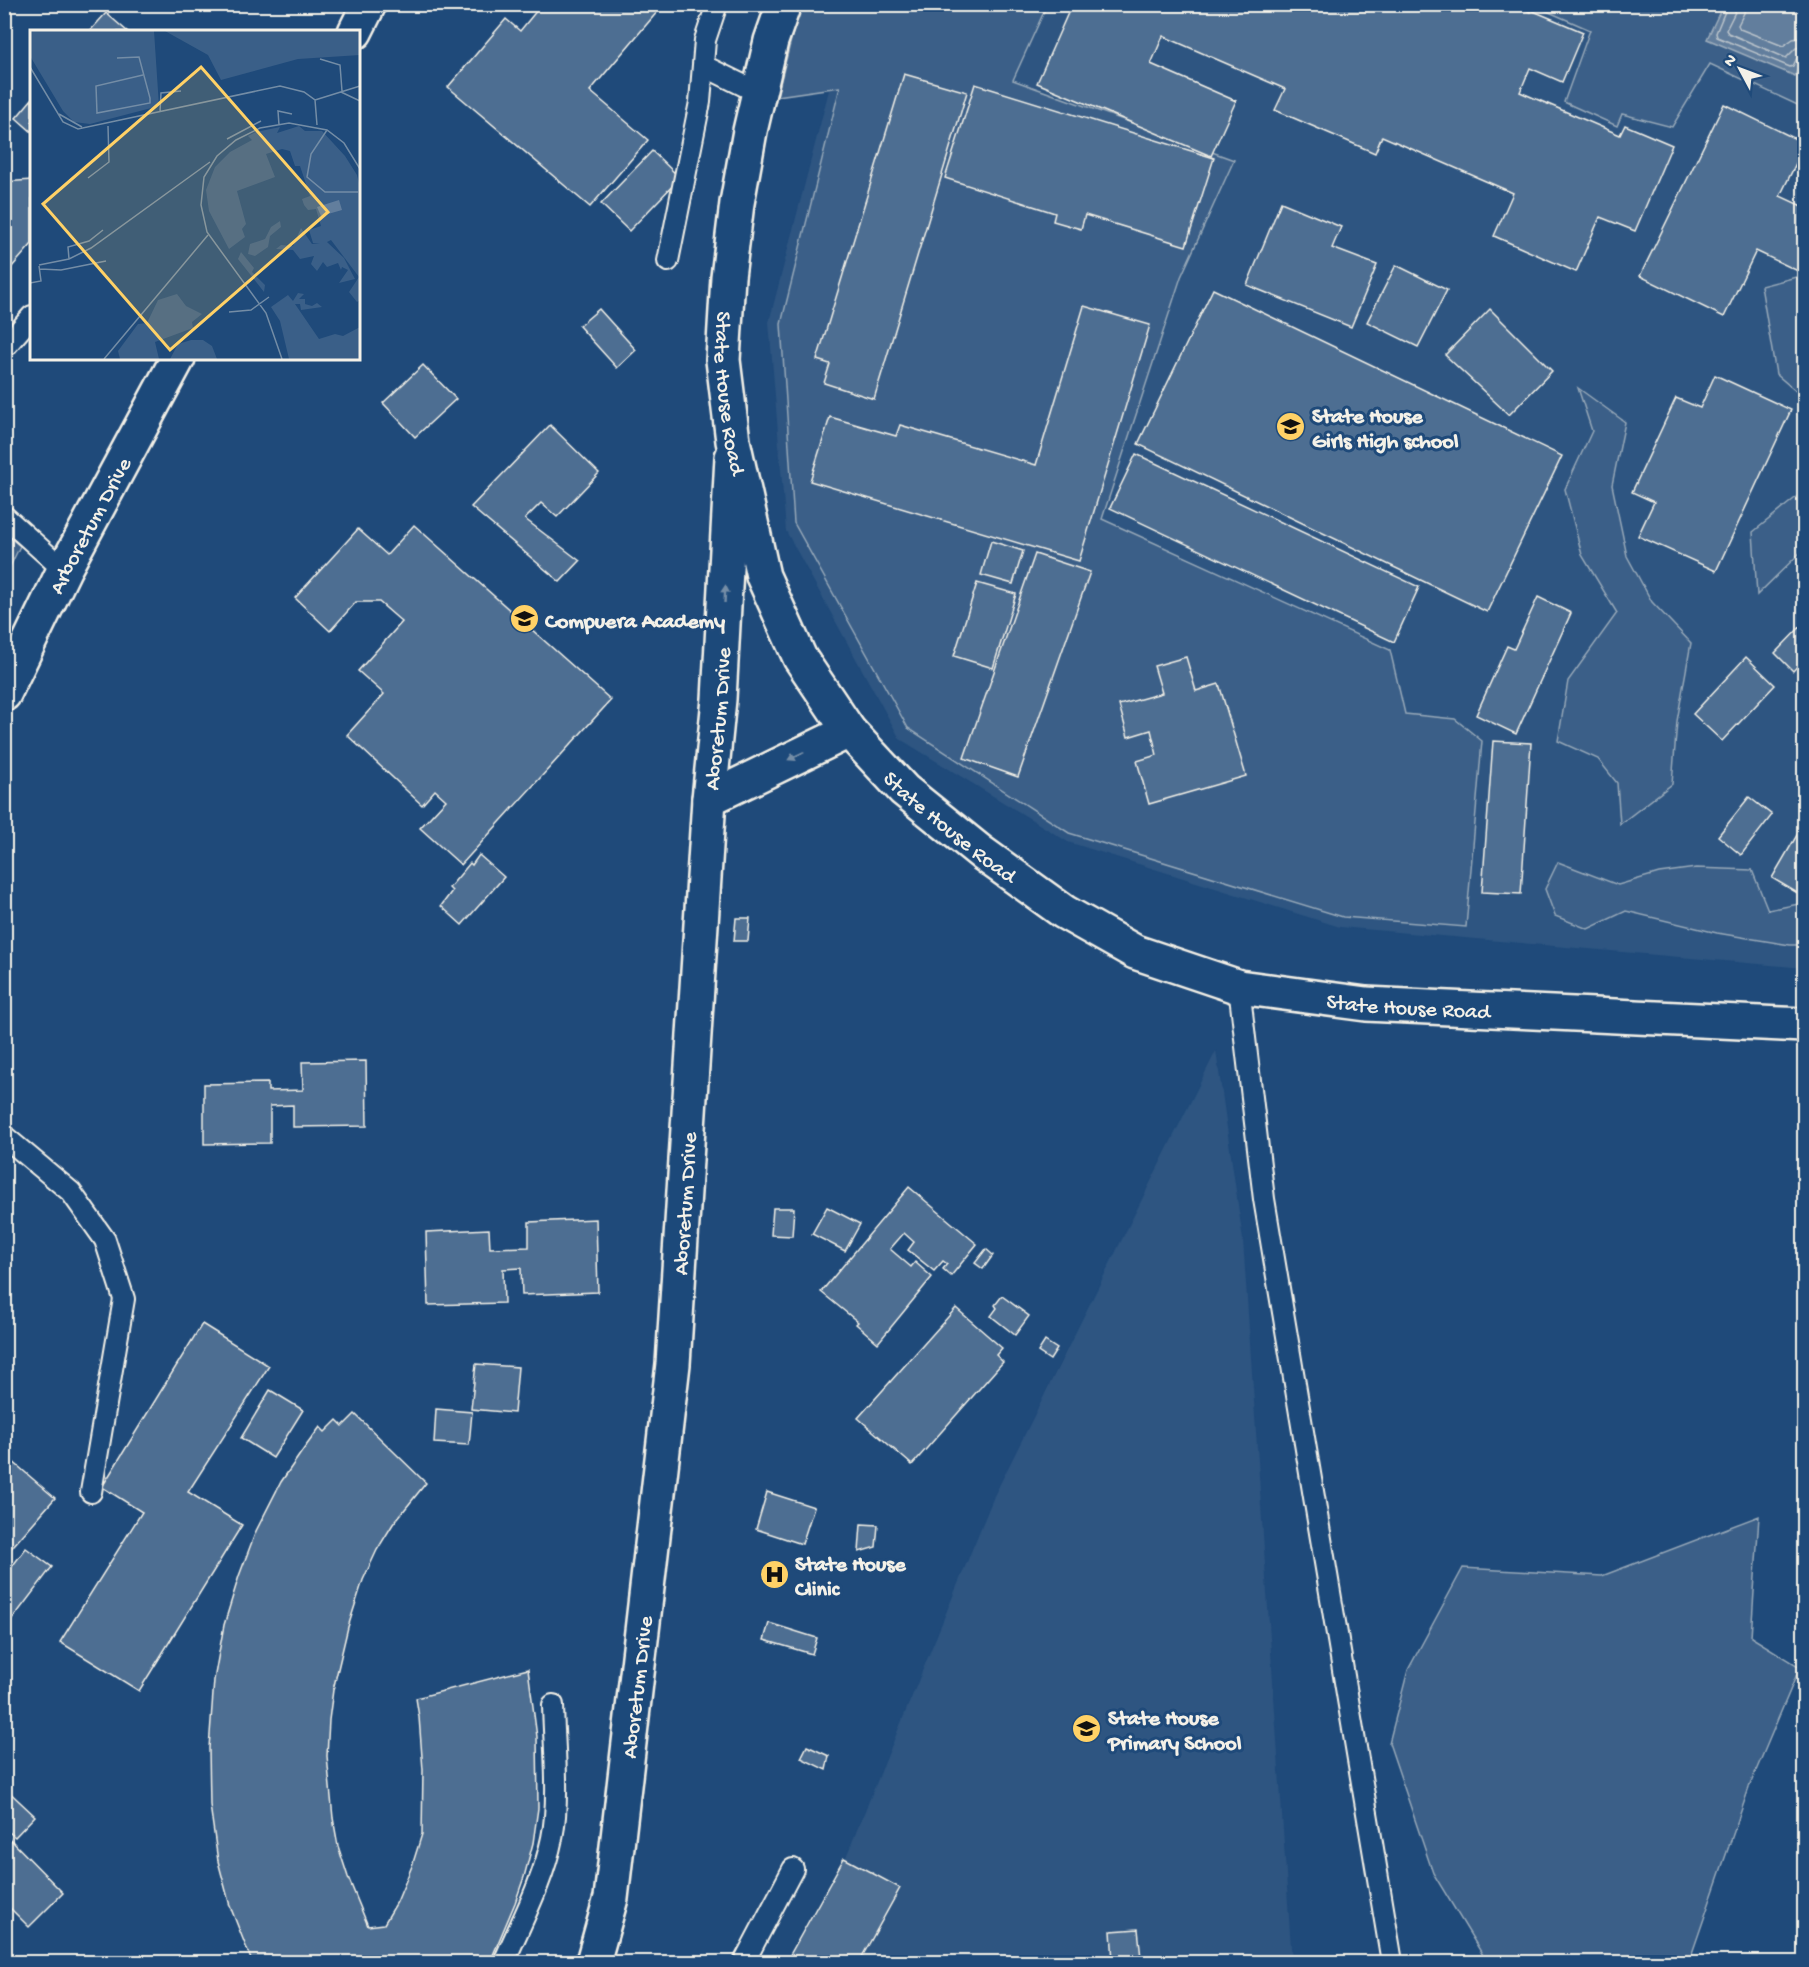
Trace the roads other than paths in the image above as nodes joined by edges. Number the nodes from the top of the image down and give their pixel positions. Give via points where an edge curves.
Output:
1 (369, 4) edge
2 (717, 4) edge
3 (784, 4) edge
4 (356, 30) edge
5 (704, 66) junction
6 (759, 93) junction
7 (668, 261) dead end
8 (30, 318) edge
9 (4, 348) edge
10 (177, 360) edge
11 (733, 441) junction
12 (4, 516) edge
13 (64, 570) junction
14 (4, 694) edge
15 (849, 731) junction
16 (709, 799) junction
17 (1239, 987) junction
18 (1804, 1025) edge
19 (4, 1136) edge
20 (91, 1492) dead end
21 (553, 1705) dead end
22 (793, 1869) dead end
23 (504, 1962) edge
24 (593, 1962) edge
25 (744, 1962) edge
26 (1392, 1962) edge

1 - 4 street
2 - 5 lane via 705,40
3 - 6 street, State House Road
5 - 6 lane
5 - 7 lane
6 - 11 street, State House Road via 737,203 728,277 723,360
8 - 9 lane
10 - 13 street, Arboretum Drive
11 - 15 street, State House Road via 763,576 800,658
16 -> 11 street, Aboretum Drive via 719,699
12 - 13 lane
13 - 14 street, Arboretum Drive
15 -> 16 street
15 - 17 street, State House Road via 904,790 1064,912 1135,952
16 - 24 street, Aboretum Drive via 673,1364 611,1898
17 - 18 street, State House Road via 1366,1004
17 - 26 lane via 1264,1199
19 - 20 lane via 71,1192 105,1240 124,1299
21 - 23 lane via 552,1836 545,1868
22 - 25 lane

